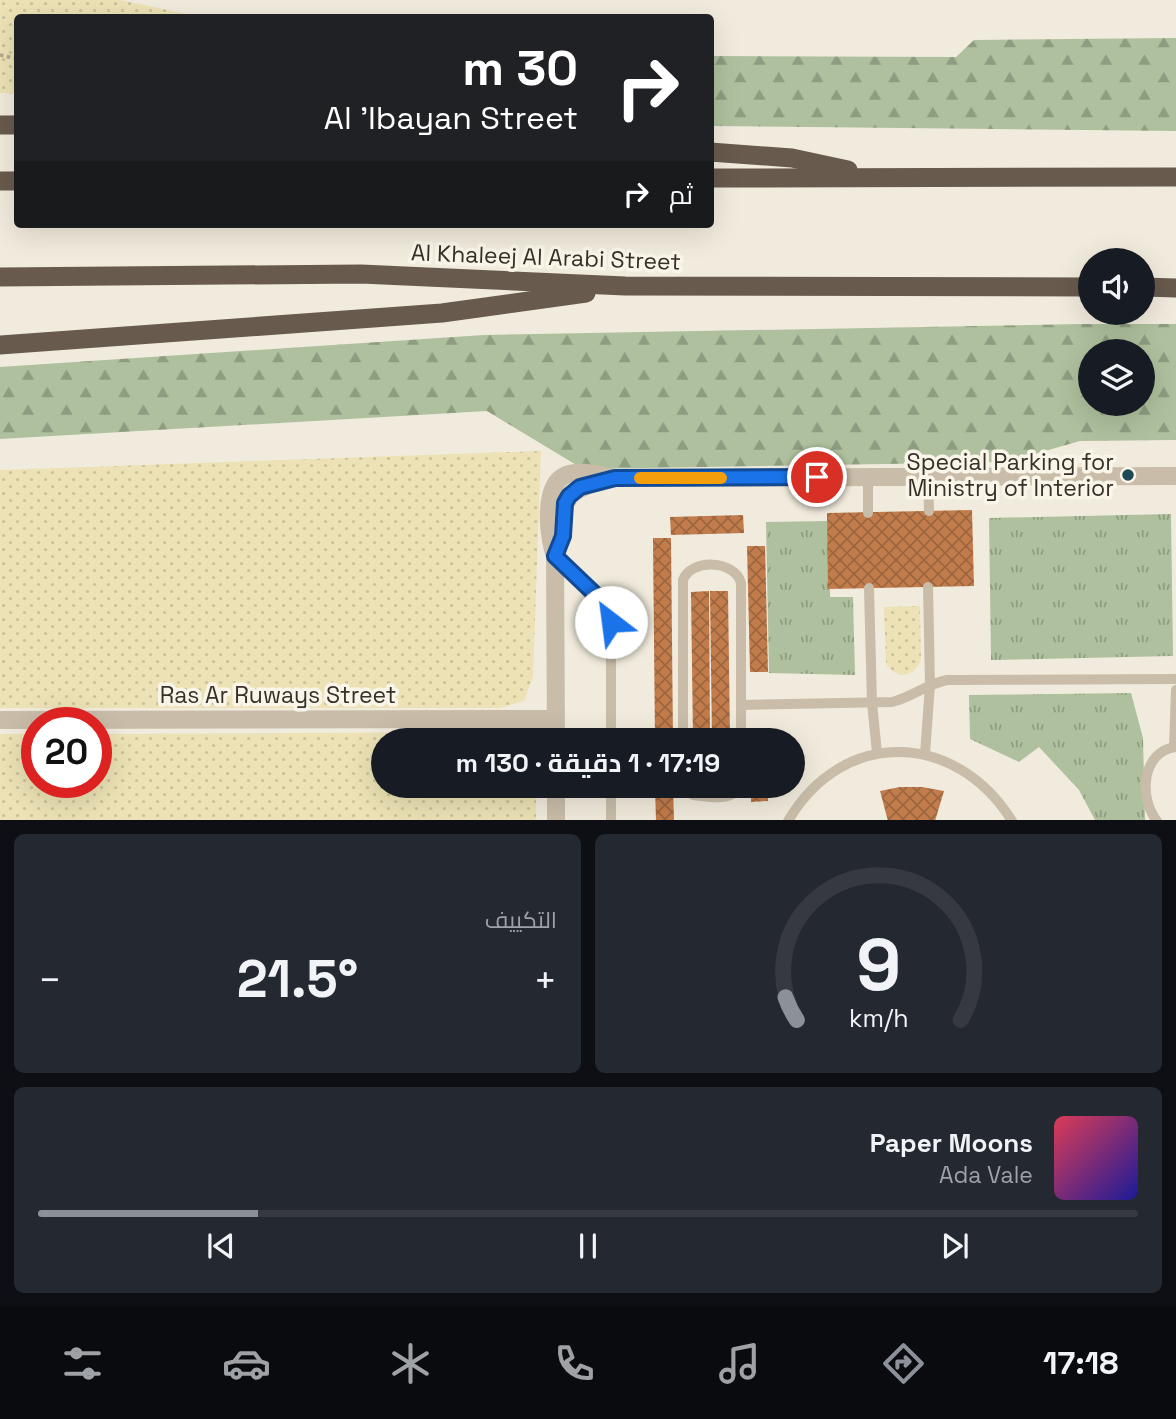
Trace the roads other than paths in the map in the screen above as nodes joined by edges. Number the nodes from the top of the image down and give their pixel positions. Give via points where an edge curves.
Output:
1 (714, 152) edge
2 (873, 177) junction
3 (1176, 177) edge
4 (714, 178) edge
5 (0, 276) edge
6 (625, 286) junction
7 (1078, 287) edge
8 (1155, 287) edge
9 (1176, 288) edge
10 (0, 345) edge
11 (1176, 476) edge
12 (868, 477) junction
13 (928, 477) junction
14 (929, 511) dead end
15 (868, 513) dead end
16 (555, 556) junction
17 (929, 587) dead end
18 (869, 588) dead end
19 (1176, 680) edge
20 (930, 685) junction
21 (1176, 690) edge
22 (872, 703) junction
23 (742, 705) junction
24 (555, 719) junction
25 (0, 720) edge
26 (555, 728) edge
27 (611, 728) edge
28 (683, 728) edge
29 (741, 728) edge
30 (1175, 747) edge
31 (877, 753) junction
32 (925, 754) junction
33 (556, 798) edge
34 (611, 798) edge
35 (556, 820) edge
36 (611, 820) edge
37 (789, 820) edge
38 (1011, 820) edge
39 (1156, 820) edge

1 - 2 highway via 792,158
2 - 3 highway
2 - 4 highway
5 - 6 highway, Al Khaleej Al Arabi Street via 361,274
6 - 7 highway, Al Khaleej Al Arabi Street
6 - 10 highway via 442,313
8 - 9 highway
11 - 13 street
12 - 13 street
12 - 15 lane
12 - 16 street via 615,478 580,487 569,496
13 - 14 lane
16 - 24 street
16 - 27 lane via 600,599 609,614
17 - 20 lane
18 - 22 lane
19 - 20 lane via 947,680
20 - 22 lane via 901,699
20 - 32 lane
21 - 30 lane
22 - 23 lane
22 - 31 lane
23 - 28 lane via 739,576 727,567 697,565 683,580
23 - 29 lane
24 - 25 street, Ras Ar Ruways Street
24 - 26 street
30 - 39 lane via 1156,755 1147,773 1147,804
31 - 32 lane
31 - 37 lane via 829,775
32 - 38 lane via 970,776
33 - 35 street
34 - 36 lane

